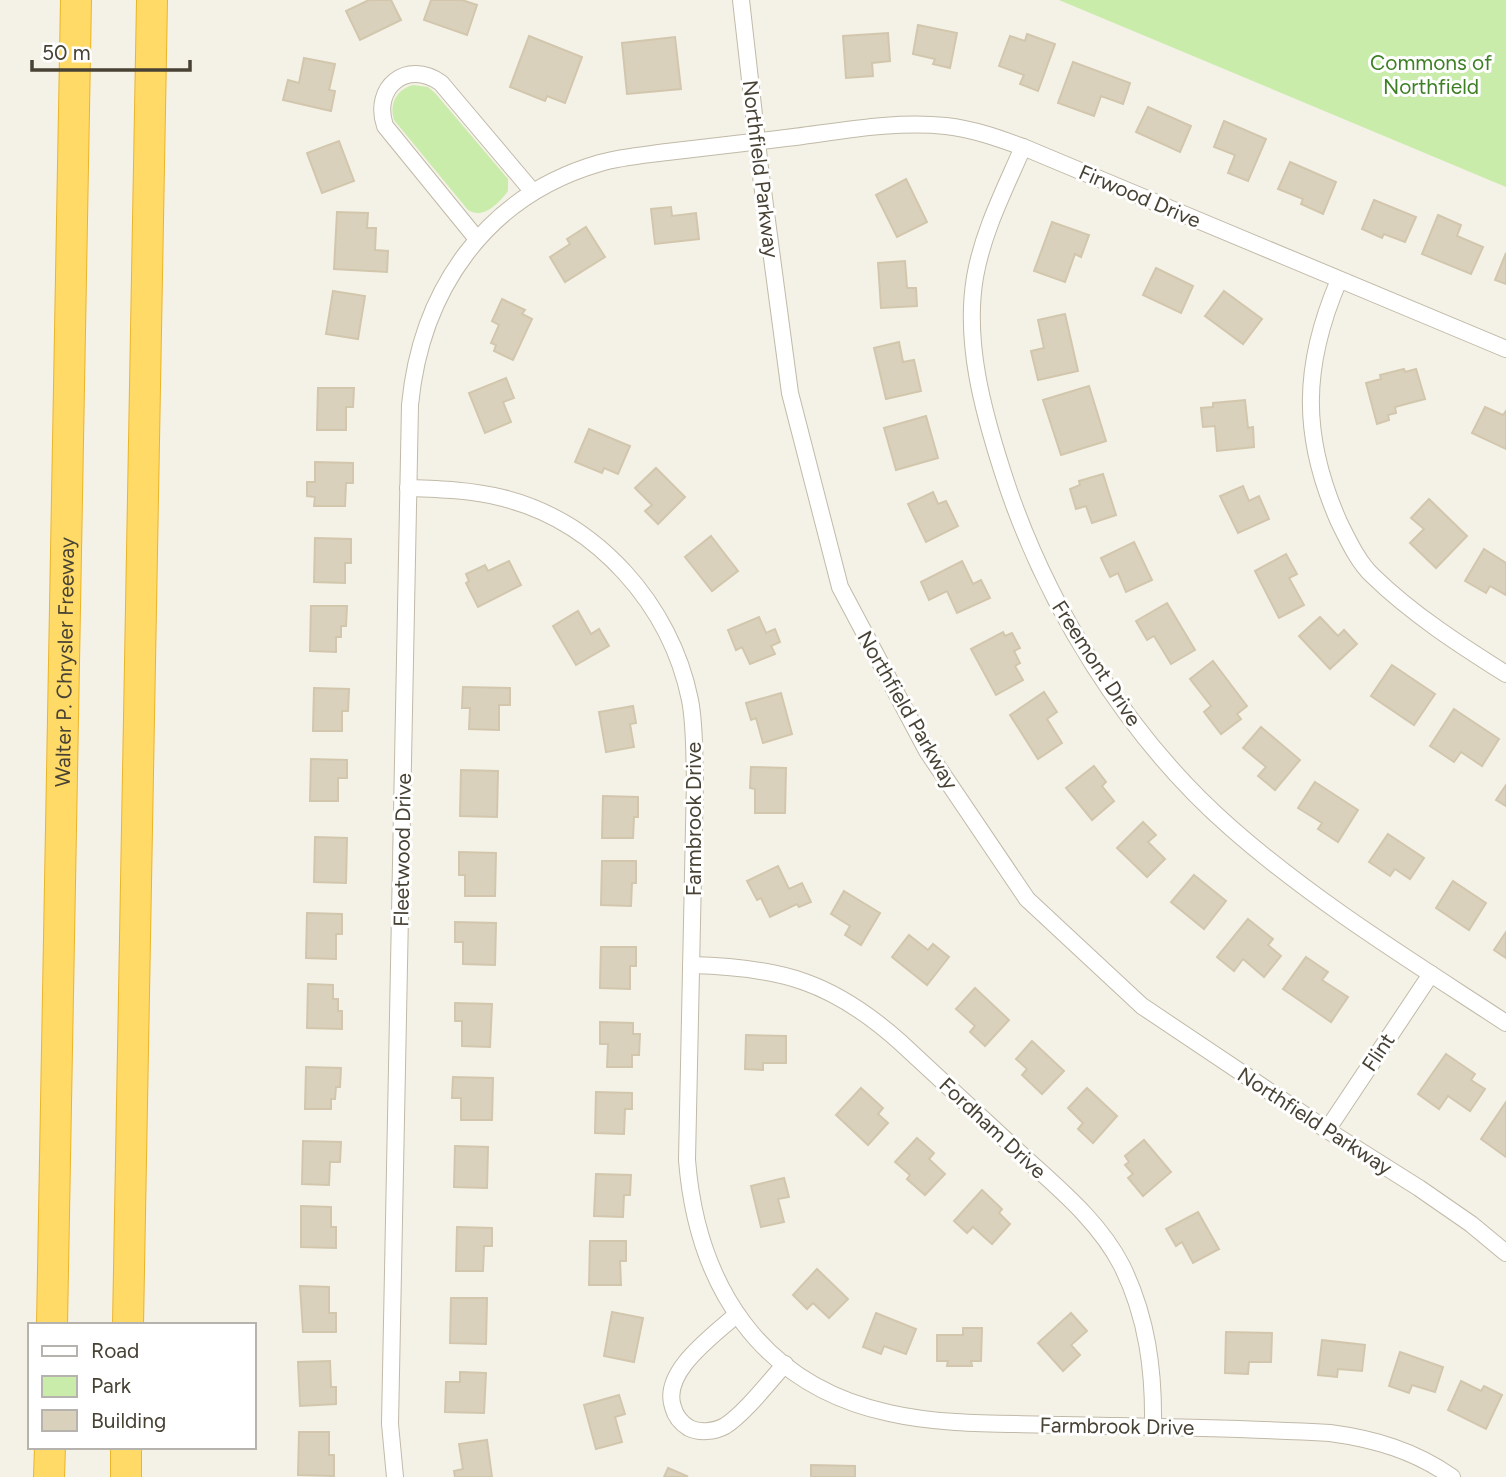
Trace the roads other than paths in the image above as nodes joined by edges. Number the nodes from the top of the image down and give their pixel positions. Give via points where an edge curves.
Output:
1 (76, 0) edge
2 (152, 0) edge
3 (741, 0) edge
4 (757, 142) junction
5 (1023, 147) junction
6 (533, 192) junction
7 (477, 239) junction
8 (1339, 280) junction
9 (1506, 349) edge
10 (408, 488) junction
11 (1506, 674) edge
12 (691, 965) junction
13 (1431, 974) junction
14 (1506, 1023) edge
15 (1327, 1130) junction
16 (1506, 1253) edge
17 (736, 1315) junction
18 (52, 1323) edge
19 (128, 1323) edge
20 (785, 1364) junction
21 (1153, 1427) junction
22 (50, 1449) edge
23 (126, 1449) edge
24 (49, 1477) edge
25 (126, 1477) edge
26 (395, 1477) edge
27 (1452, 1477) edge

1 - 18 highway, Walter P. Chrysler Freeway
2 - 19 highway
3 - 4 street, Northfield Parkway
4 - 5 street, Firwood Drive via 898,126 944,126
4 - 6 street, Fleetwood Drive via 602,162
4 - 15 street, Northfield Parkway via 790,393 840,587 927,751 1027,899 1142,1006
5 - 8 street, Firwood Drive
5 - 13 street, Freemont Drive via 981,251 972,301 973,334 976,369 998,458 1049,587 1116,699 1205,803 1269,860
6 - 7 street, Fleetwood Drive
6 - 7 street via 435,78 404,76 391,84 381,108 385,126
7 - 10 street, Fleetwood Drive via 439,295 419,348 410,404
8 - 9 street, Firwood Drive
8 - 11 street via 1317,345 1311,389 1313,445 1332,506 1371,575 1447,637
10 - 12 street, Farmbrook Drive via 478,493 552,518 604,551 648,601 668,637 690,700 695,780
10 - 26 street, Fleetwood Drive via 391,1410
12 - 17 street, Farmbrook Drive via 689,1188 709,1264
12 - 21 street, Fordham Drive via 765,971 819,986 850,1002 900,1042 1088,1218 1121,1263 1138,1303 1149,1348
13 - 14 street, Freemont Drive
13 - 15 street, Flint
15 - 16 street, Northfield Parkway via 1419,1188
17 - 20 street, Farmbrook Drive
17 - 20 street via 674,1379 671,1401 680,1421 699,1431 723,1427
20 - 21 street, Farmbrook Drive via 821,1389 890,1414
21 - 27 street, Farmbrook Drive via 1290,1430 1364,1438 1412,1453
22 - 24 highway
23 - 25 highway

